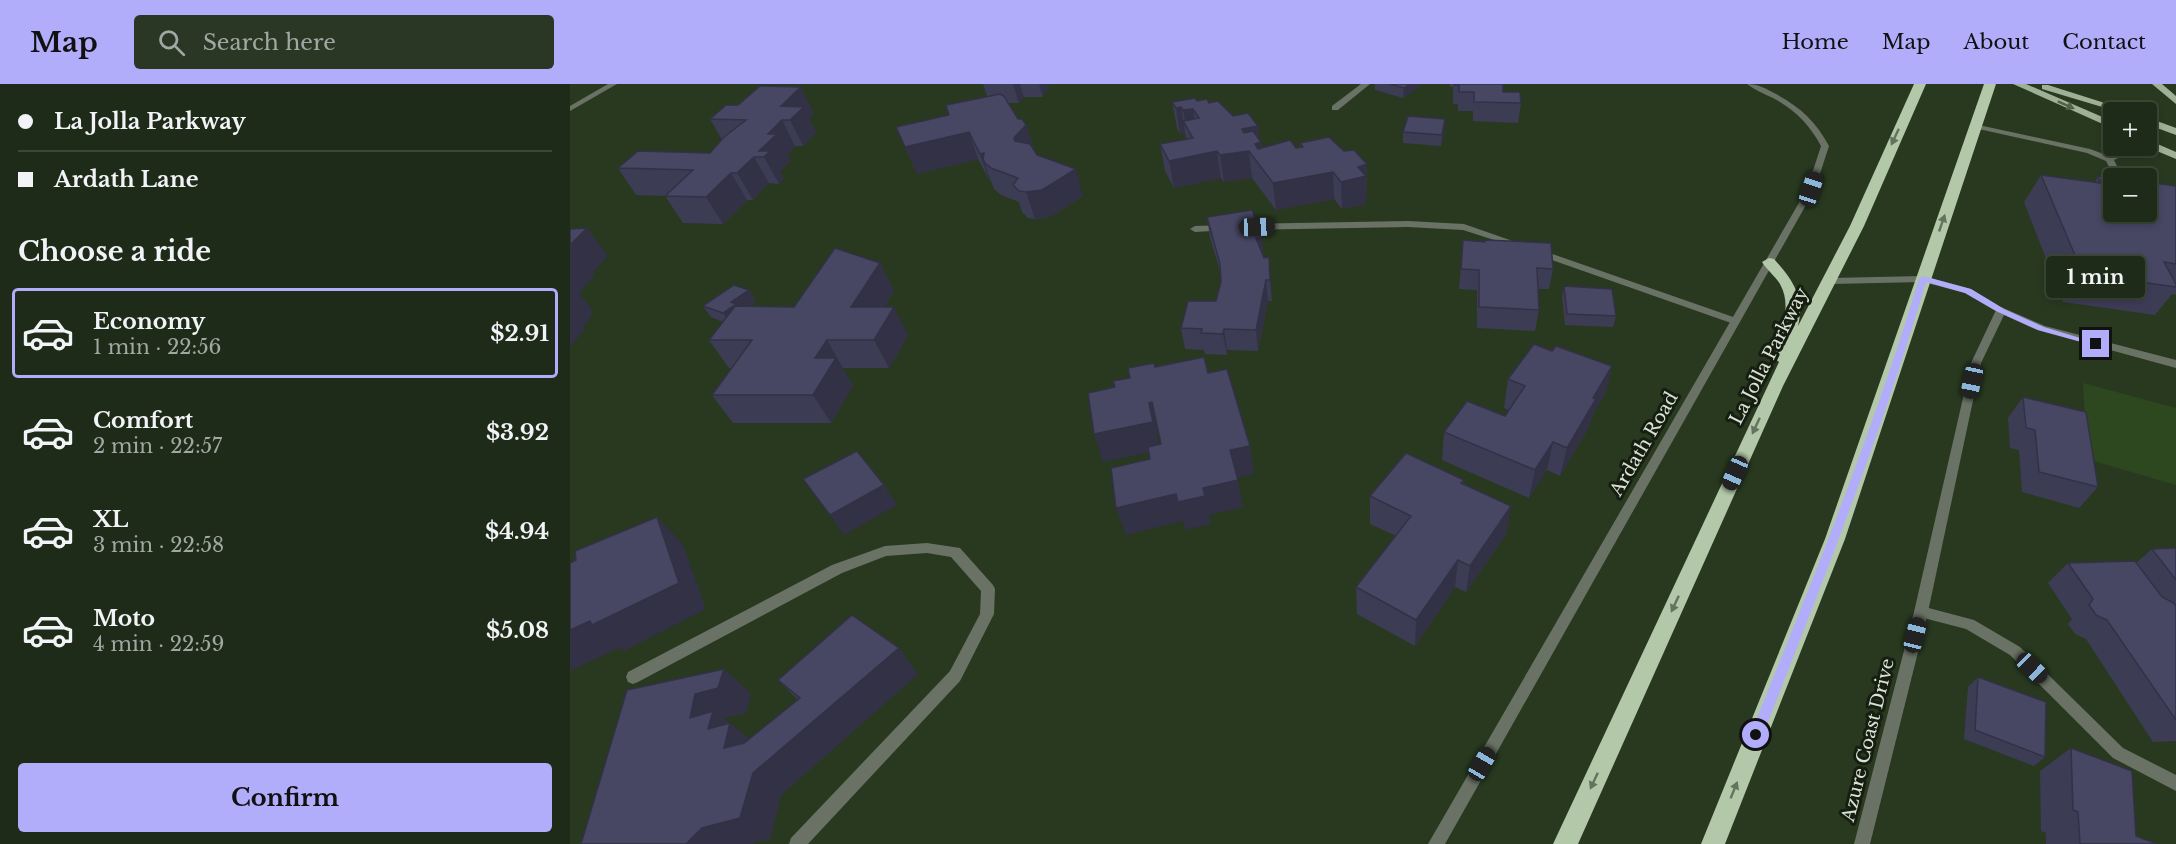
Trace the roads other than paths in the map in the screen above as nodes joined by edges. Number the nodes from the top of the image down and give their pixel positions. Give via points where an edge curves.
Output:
1 (613, 84) edge
2 (1366, 84) edge
3 (1751, 84) edge
4 (1920, 84) edge
5 (1990, 84) edge
6 (2018, 84) edge
7 (2032, 84) edge
8 (2157, 84) edge
9 (2176, 101) edge
10 (2103, 105) edge
11 (1335, 108) dead end
12 (570, 109) edge
13 (2103, 121) edge
14 (2157, 124) edge
15 (1977, 126) junction
16 (2176, 132) edge
17 (2157, 148) edge
18 (2116, 156) edge
19 (2176, 156) edge
20 (2109, 159) junction
21 (2114, 168) edge
22 (1195, 229) dead end
23 (1769, 262) junction
24 (1923, 279) junction
25 (1830, 280) junction
26 (2001, 310) junction
27 (1735, 321) junction
28 (2176, 364) edge
29 (1775, 386) junction
30 (1921, 612) junction
31 (633, 677) dead end
32 (2176, 783) edge
33 (797, 844) edge
34 (1436, 844) edge
35 (1565, 844) edge
36 (1713, 844) edge
37 (1862, 844) edge

1 - 12 street
2 - 11 street
3 - 23 street, Ardath Road via 1794,106 1815,126 1825,146 1811,189
4 -> 25 highway, La Jolla Parkway
5 - 15 highway
6 -> 13 main road
7 - 10 main road
8 - 9 main road
14 - 16 main road
15 - 20 street via 2090,151
24 -> 15 highway
17 - 19 main road
18 - 20 street
20 - 21 street
22 - 27 street via 1397,224 1464,227
23 - 27 street, Ardath Road
23 - 29 highway via 1786,279 1795,303
24 - 25 street
24 - 26 street via 1968,291
36 -> 24 highway via 1835,539
25 - 29 highway, La Jolla Parkway
26 - 28 street via 2041,328
26 - 30 street, Azure Coast Drive via 1976,363
27 - 34 street, Ardath Road
29 -> 35 highway, La Jolla Parkway
30 - 32 street via 1970,624 2015,651 2118,753
30 - 37 street, Azure Coast Drive
31 - 33 street via 837,569 885,551 927,548 955,552 988,589 987,614 956,676

